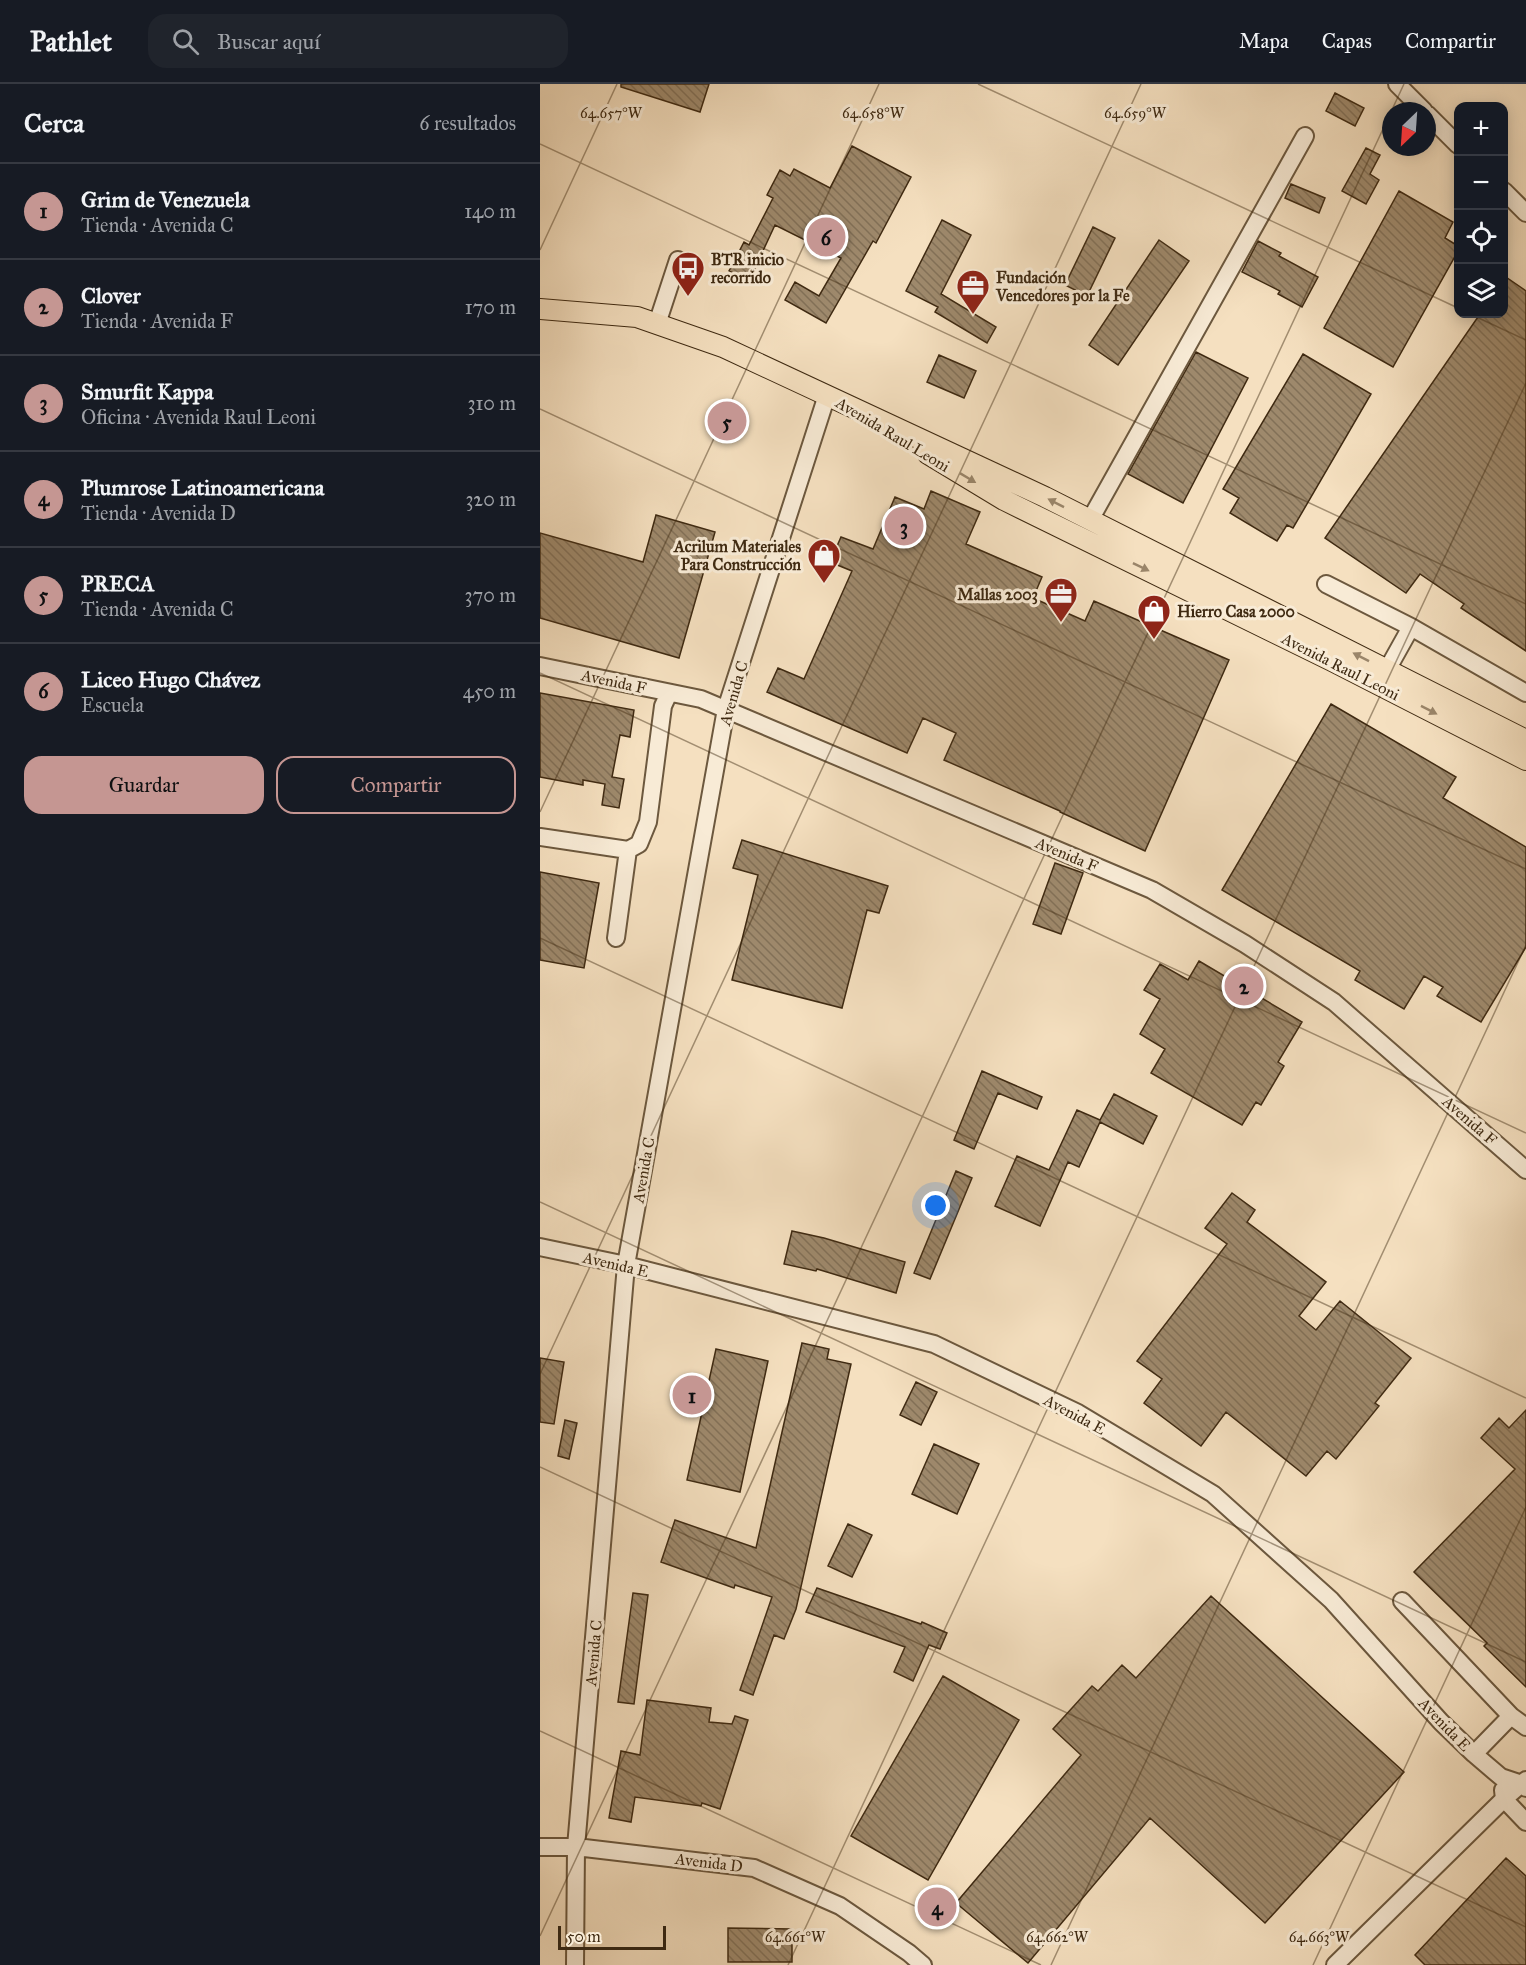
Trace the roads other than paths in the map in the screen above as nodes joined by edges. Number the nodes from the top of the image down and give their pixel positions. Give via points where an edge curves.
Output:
1 (1397, 84) edge
2 (1416, 102) edge
3 (1436, 122) edge
4 (1305, 136) dead end
5 (1454, 141) edge
6 (1508, 195) edge
7 (1526, 213) edge
8 (678, 260) dead end
9 (540, 309) edge
10 (657, 324) junction
11 (828, 395) junction
12 (1090, 520) junction
13 (1326, 584) dead end
14 (1411, 627) junction
15 (540, 666) edge
16 (1387, 670) junction
17 (669, 693) junction
18 (1526, 693) edge
19 (726, 709) junction
20 (1526, 740) edge
21 (1526, 760) edge
22 (540, 837) edge
23 (628, 850) junction
24 (616, 938) dead end
25 (1526, 1170) edge
26 (540, 1247) edge
27 (626, 1266) junction
28 (1402, 1601) dead end
29 (1510, 1716) junction
30 (1526, 1727) edge
31 (1474, 1754) junction
32 (1501, 1778) junction
33 (1525, 1784) edge
34 (1504, 1799) junction
35 (1526, 1822) edge
36 (540, 1847) edge
37 (576, 1847) junction
38 (575, 1965) edge
39 (923, 1965) edge
40 (1335, 1965) edge

1 - 2 street
3 - 5 street
4 - 12 street
6 - 7 street
8 - 10 street
9 - 10 main road via 637,317
10 - 11 main road via 723,346
12 -> 11 main road, Avenida Raul Leoni
11 - 19 street, Avenida C
11 -> 21 main road, Avenida Raul Leoni via 1004,500
16 -> 12 main road, Avenida Raul Leoni
13 - 14 street
14 - 16 street
14 - 18 street
15 - 17 street, Avenida F
16 - 20 main road, Avenida Raul Leoni
17 - 19 street, Avenida F
17 - 23 street via 663,706 648,822 639,844
19 - 25 street, Avenida F via 1152,890 1334,1002
19 - 27 street, Avenida C
22 - 23 street
23 - 24 street
26 - 27 street, Avenida E
27 - 31 street, Avenida E via 934,1344 1078,1413 1213,1494 1331,1600
27 - 37 street, Avenida C
28 - 29 street
29 - 30 street
29 - 31 street
31 - 32 street, Avenida E
32 - 33 street, Avenida E
32 - 34 street
33 - 34 street
34 - 35 street
34 - 40 street
36 - 37 street, Avenida D
37 - 38 street, Avenida C
37 - 39 street, Avenida D via 754,1868 840,1906

